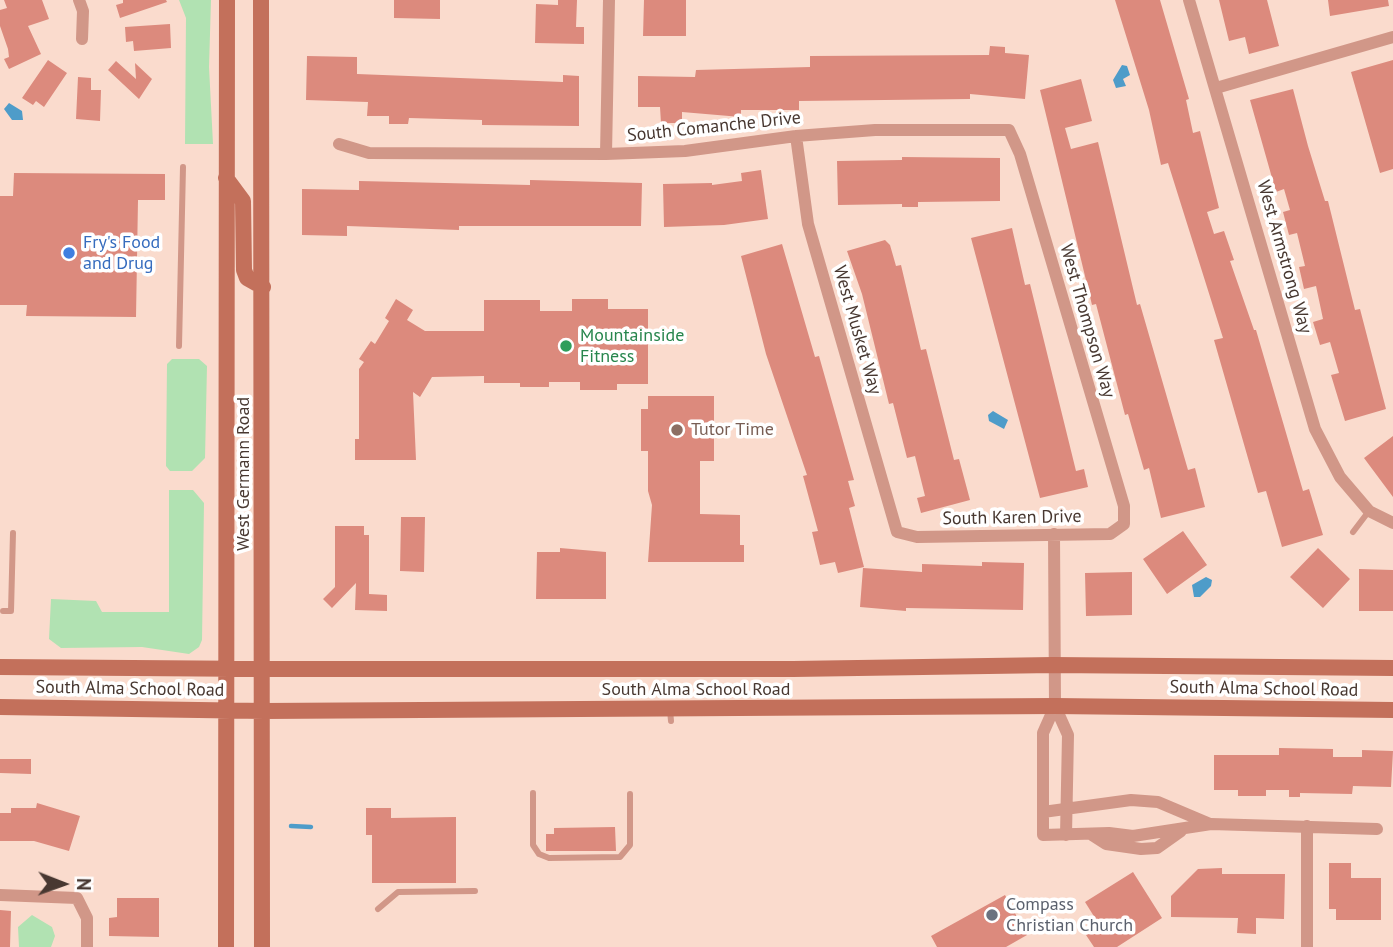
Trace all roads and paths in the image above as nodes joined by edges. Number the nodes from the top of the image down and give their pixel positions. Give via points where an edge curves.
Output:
1 (79, 0) edge
2 (227, 0) edge
3 (261, 0) edge
4 (609, 0) edge
5 (1189, 0) edge
6 (1393, 37) edge
7 (82, 39) dead end
8 (1216, 88) junction
9 (1009, 130) joint
10 (796, 136) junction
11 (339, 144) dead end
12 (606, 154) junction
13 (183, 167) dead end
14 (226, 178) junction
15 (263, 287) junction
16 (179, 346) dead end
17 (1369, 511) junction
18 (1393, 523) edge
19 (1124, 524) joint
20 (897, 532) joint
21 (1353, 532) dead end
22 (13, 533) dead end
23 (1054, 534) junction
24 (3, 611) dead end
25 (1053, 665) junction
26 (0, 667) edge
27 (1393, 668) edge
28 (224, 669) junction
29 (264, 669) junction
30 (1055, 706) junction
31 (0, 707) edge
32 (225, 710) junction
33 (1393, 710) edge
34 (264, 711) junction
35 (533, 793) dead end
36 (630, 794) dead end
37 (1065, 810) junction
38 (1043, 812) junction
39 (1210, 824) junction
40 (1307, 826) junction
41 (1377, 830) dead end
42 (1066, 835) junction
43 (475, 891) dead end
44 (0, 895) edge
45 (378, 909) dead end
46 (87, 947) edge
47 (226, 947) edge
48 (262, 947) edge
49 (1307, 947) edge

1 - 7 street
2 - 14 main road, West Germann Road
3 - 15 main road, West Germann Road
4 - 12 street
5 - 8 street, West Armstrong Way
6 - 8 street
8 - 17 street, West Armstrong Way via 1315,429 1340,477
9 - 10 street, South Comanche Drive
9 - 19 street, West Thompson Way via 1124,506
10 - 12 street, South Comanche Drive via 685,151
10 - 20 street, West Musket Way via 808,225
11 - 12 street, South Comanche Drive via 369,153
13 - 16 lane
14 - 15 main road via 243,201 244,270 247,278
14 - 28 main road, West Germann Road
15 - 29 main road, West Germann Road
17 - 18 street
17 - 21 lane
19 - 23 street, South Karen Drive via 1110,534
20 - 23 street, South Karen Drive via 916,537
22 - 24 lane via 11,611
23 - 25 street
25 - 27 main road, South Alma School Road
25 - 29 main road, South Alma School Road
25 - 30 street
26 - 28 main road, South Alma School Road
28 - 29 main road, South Alma School Road
28 - 32 main road, West Germann Road
29 - 34 main road, West Germann Road
30 - 33 main road, South Alma School Road
30 - 34 main road, South Alma School Road via 671,716
30 - 37 street via 1068,734
30 - 38 street via 1043,733
31 - 32 main road, South Alma School Road
32 - 34 main road, South Alma School Road
32 - 47 main road, West Germann Road
34 - 48 main road, West Germann Road
35 - 36 lane via 533,845 549,858 620,857 629,845
37 - 38 street
37 - 39 street via 1131,800 1158,802
37 - 42 street
38 - 42 street via 1044,835
39 - 40 street
39 - 42 street via 1133,836
40 - 41 street
40 - 49 street
43 - 45 lane via 398,892
44 - 46 street via 72,897 82,902 88,918

